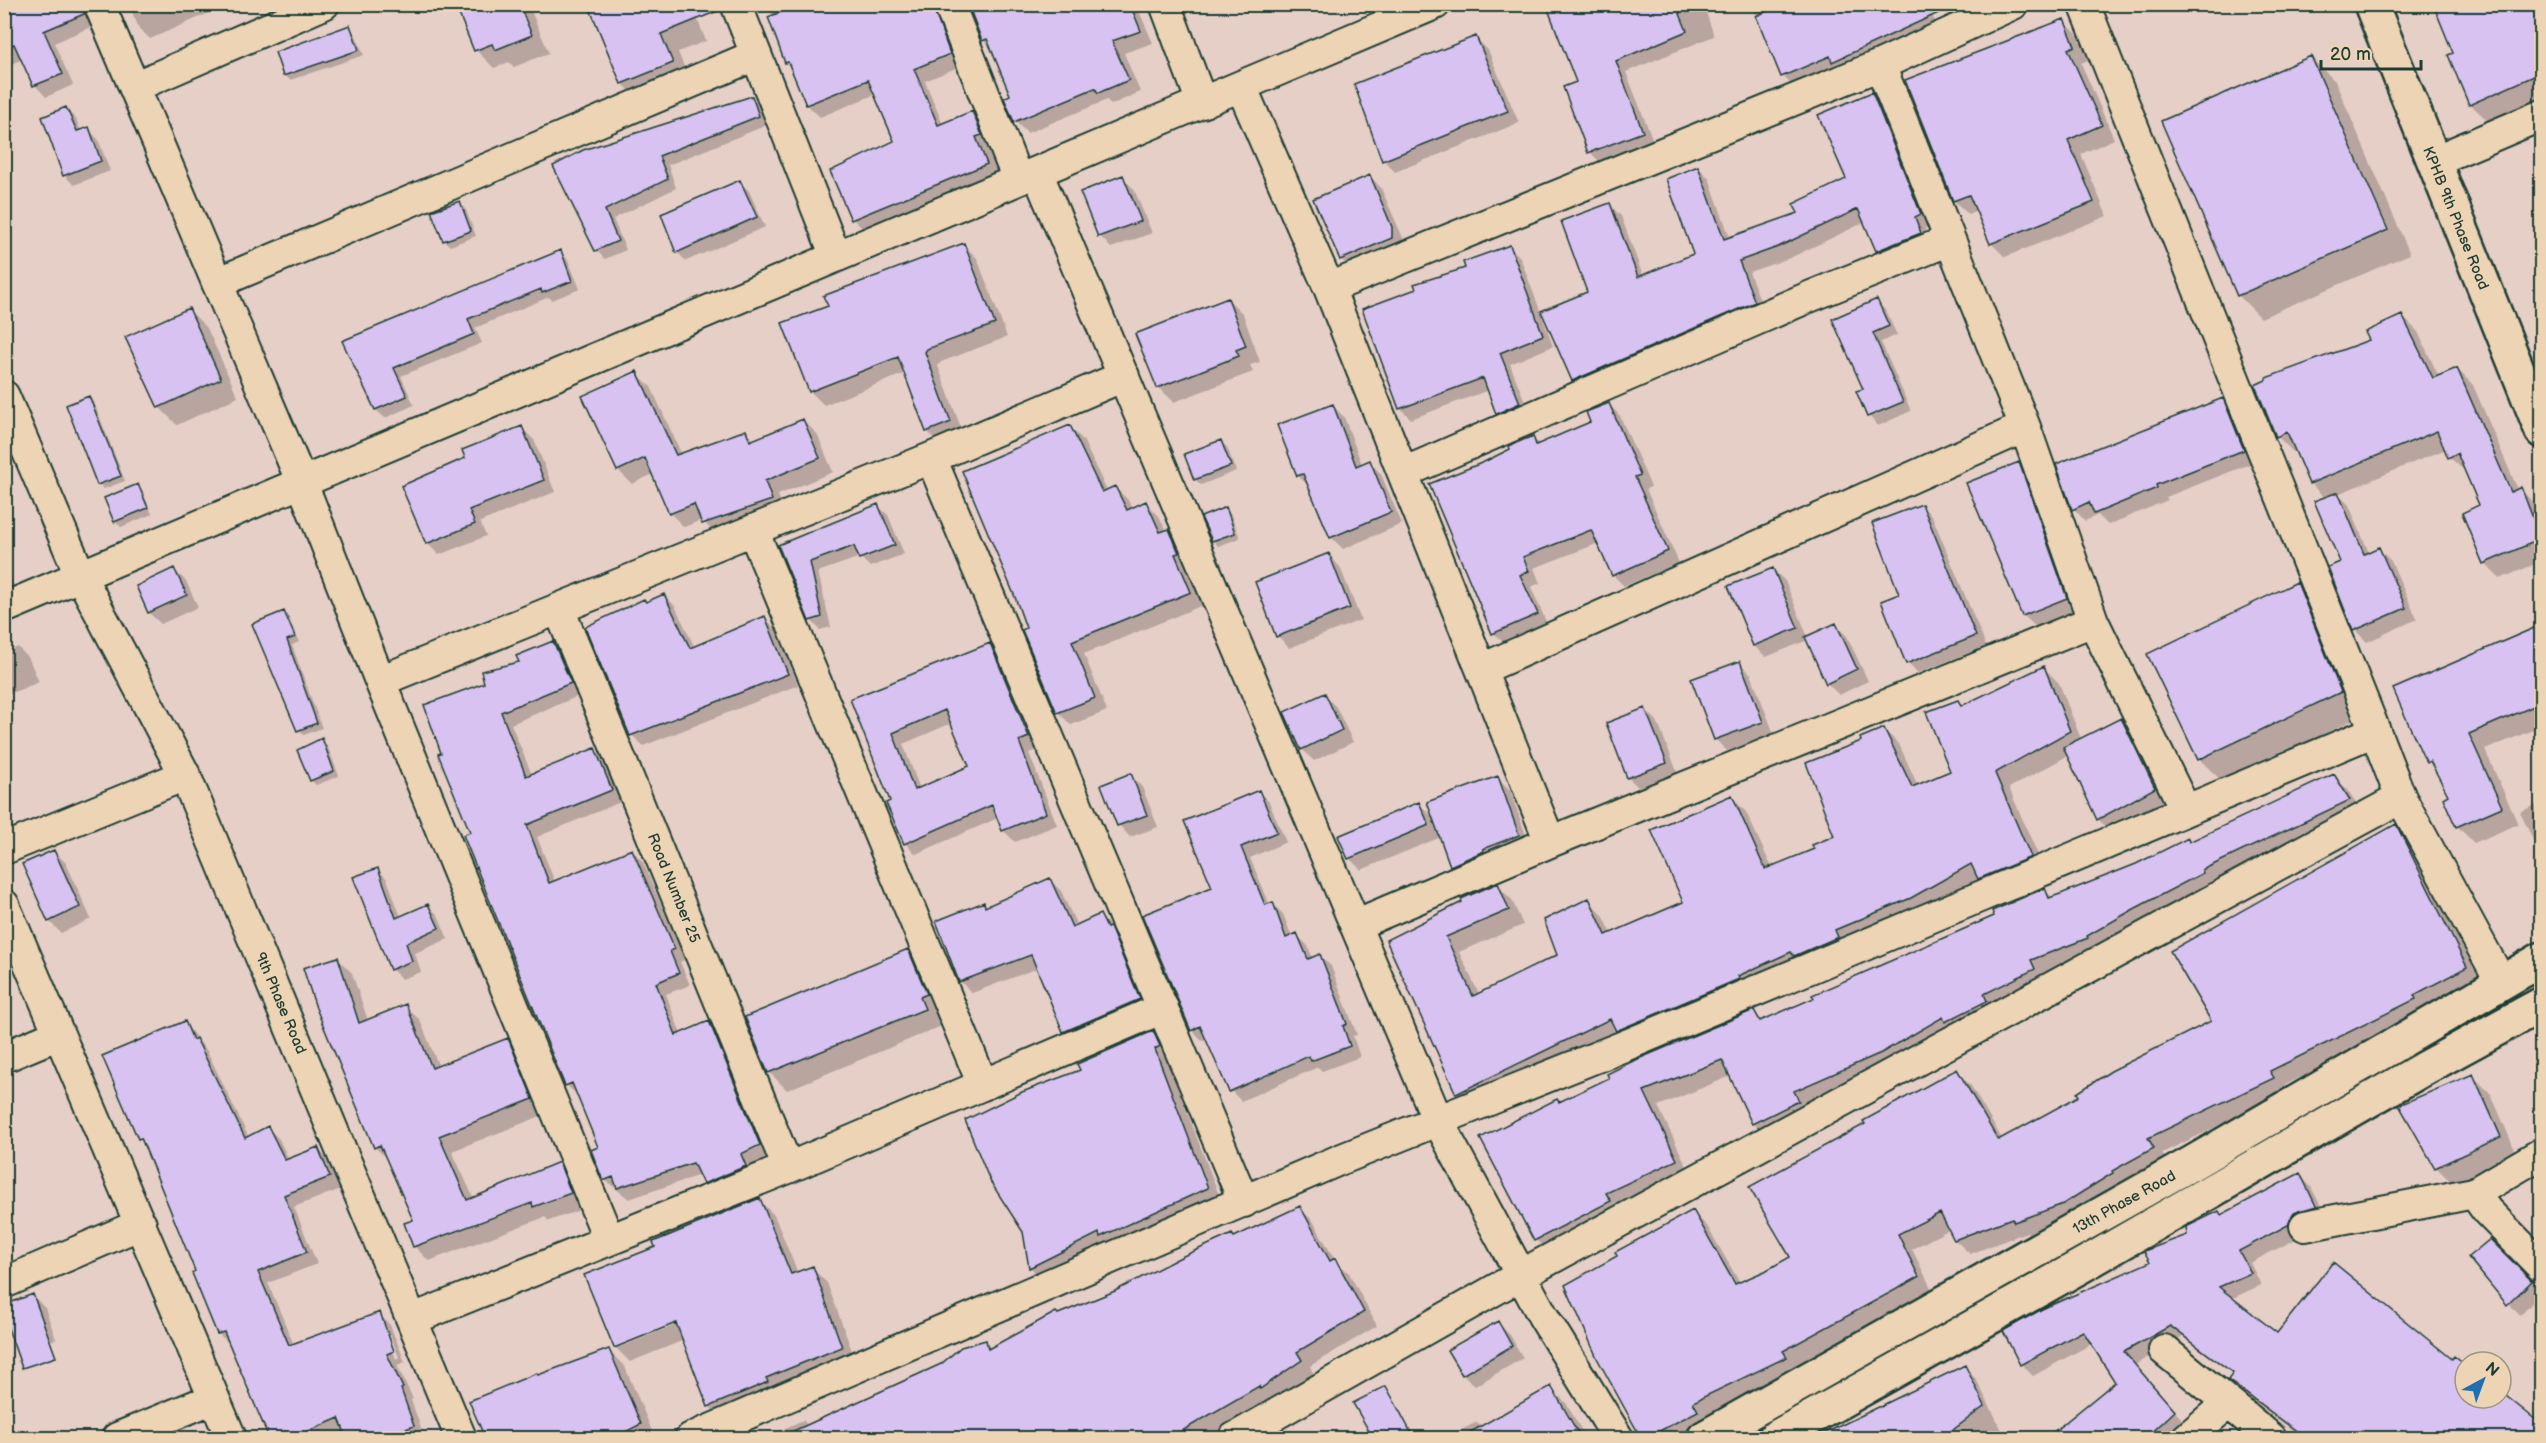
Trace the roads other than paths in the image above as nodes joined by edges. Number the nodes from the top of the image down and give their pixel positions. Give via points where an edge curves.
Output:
1 (99, 4) edge
2 (324, 4) edge
3 (736, 4) edge
4 (949, 4) edge
5 (1165, 4) edge
6 (1435, 4) edge
7 (2013, 4) edge
8 (2084, 4) edge
9 (2371, 4) edge
10 (756, 55) junction
11 (1880, 64) junction
12 (1242, 86) junction
13 (134, 87) junction
14 (1202, 103) junction
15 (2541, 115) edge
16 (2434, 161) junction
17 (1028, 176) junction
18 (1950, 240) junction
19 (836, 257) junction
20 (217, 283) junction
21 (1329, 288) junction
22 (1124, 376) junction
23 (4, 396) edge
24 (2025, 426) junction
25 (2541, 431) edge
26 (931, 458) junction
27 (1403, 473) junction
28 (302, 483) junction
29 (753, 530) junction
30 (81, 577) junction
31 (4, 608) edge
32 (559, 609) junction
33 (2093, 621) junction
34 (1482, 669) junction
35 (380, 681) junction
36 (2375, 731) junction
37 (185, 775) junction
38 (2401, 798) junction
39 (2185, 809) junction
40 (1550, 842) junction
41 (4, 849) edge
42 (4, 905) edge
43 (1355, 925) junction
44 (2541, 959) edge
45 (2501, 982) junction
46 (2541, 1004) edge
47 (1163, 1008) junction
48 (59, 1034) junction
49 (4, 1057) edge
50 (983, 1085) junction
51 (1438, 1121) junction
52 (2541, 1153) edge
53 (788, 1168) junction
54 (2474, 1193) junction
55 (1244, 1202) junction
56 (141, 1224) junction
57 (2305, 1226) dead end
58 (609, 1240) junction
59 (2541, 1267) edge
60 (1521, 1275) junction
61 (4, 1283) edge
62 (413, 1318) junction
63 (2164, 1350) dead end
64 (214, 1398) junction
65 (2228, 1403) junction
66 (1758, 1408) junction
67 (117, 1438) edge
68 (231, 1438) edge
69 (461, 1438) edge
70 (691, 1438) edge
71 (1234, 1438) edge
72 (1618, 1438) edge
73 (1704, 1438) edge
74 (1774, 1438) edge
75 (2187, 1438) edge
76 (2271, 1438) edge

1 - 13 street
2 - 13 street
3 - 10 street
4 - 17 street
5 - 14 street
6 - 12 street
7 - 11 street
8 - 36 street
9 - 16 street, KPHB 9th Phase Road
10 - 19 street
10 - 20 street
11 - 18 street
11 - 21 street
12 - 14 street
12 - 21 street
13 - 20 street
14 - 17 street
15 - 16 street
16 - 25 street, KPHB 9th Phase Road
17 - 19 street
17 - 22 street
18 - 24 street
18 - 27 street
19 - 28 street
20 - 28 street
21 - 27 street
22 - 26 street
22 - 43 street
23 - 30 street, 9th Phase Road
24 - 33 street
24 - 34 street
26 - 29 street
26 - 47 street
27 - 34 street
28 - 30 street
28 - 35 street
29 - 32 street
29 - 50 street
30 - 31 street
30 - 37 street, 9th Phase Road
32 - 35 street
32 - 53 street, Road Number 25
33 - 39 street
33 - 40 street
34 - 40 street
35 - 58 street
36 - 38 street
36 - 39 street
37 - 41 street
37 - 62 street, 9th Phase Road
38 - 45 street
38 - 60 street
39 - 51 street
40 - 43 street
42 - 48 street
43 - 51 street
44 - 45 street, 13th Phase Road
45 - 66 street, 13th Phase Road via 2194,1162
46 - 74 street
47 - 50 street
47 - 55 street
48 - 49 street
48 - 56 street
50 - 53 street
51 - 55 street
51 - 60 street
52 - 54 street
53 - 58 street
54 - 57 street
54 - 59 street
55 - 70 street
56 - 61 street
56 - 64 street
58 - 62 street
60 - 71 street
60 - 72 street
62 - 69 street, 9th Phase Road
63 - 65 street
64 - 67 street
64 - 68 street
65 - 75 street
65 - 76 street
66 - 73 street, 13th Phase Road
66 - 74 street

